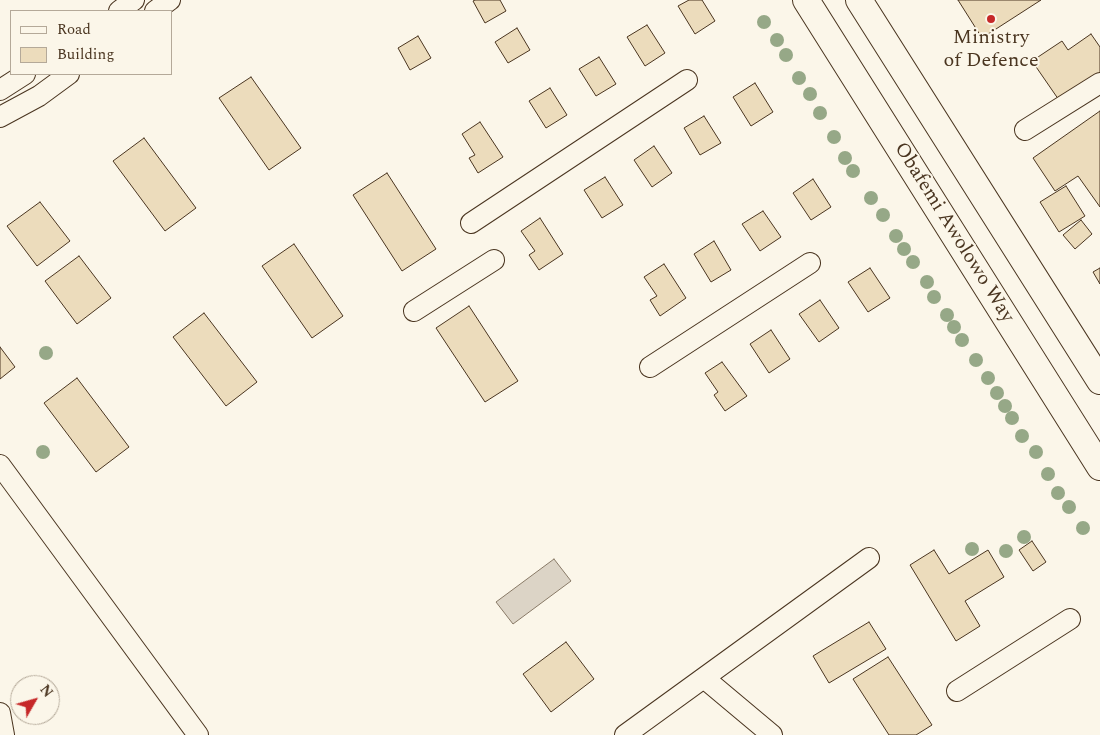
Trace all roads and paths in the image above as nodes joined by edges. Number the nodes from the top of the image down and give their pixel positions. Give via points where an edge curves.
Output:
1 (134, 0) edge
2 (170, 0) edge
3 (806, 0) edge
4 (859, 0) edge
5 (120, 10) edge
6 (156, 10) edge
7 (23, 75) edge
8 (69, 75) edge
9 (687, 80) dead end
10 (1100, 83) edge
11 (0, 90) edge
12 (0, 117) edge
13 (1025, 130) dead end
14 (470, 223) dead end
15 (494, 260) dead end
16 (810, 263) dead end
17 (414, 311) dead end
18 (650, 367) dead end
19 (1100, 381) edge
20 (0, 465) edge
21 (1100, 467) edge
22 (869, 558) dead end
23 (1070, 619) dead end
24 (704, 678) junction
25 (957, 691) dead end
26 (0, 713) edge
27 (4, 735) edge
28 (198, 735) edge
29 (625, 735) edge
30 (772, 735) edge

1 - 5 street
2 - 6 street
3 - 21 main road, Obafemi Awolowo Way
4 - 19 main road
7 - 11 street
8 - 12 street
9 - 14 street
10 - 13 street
15 - 17 street
16 - 18 street
20 - 28 street
22 - 24 street
23 - 25 street
24 - 29 street
24 - 30 street
26 - 27 street

